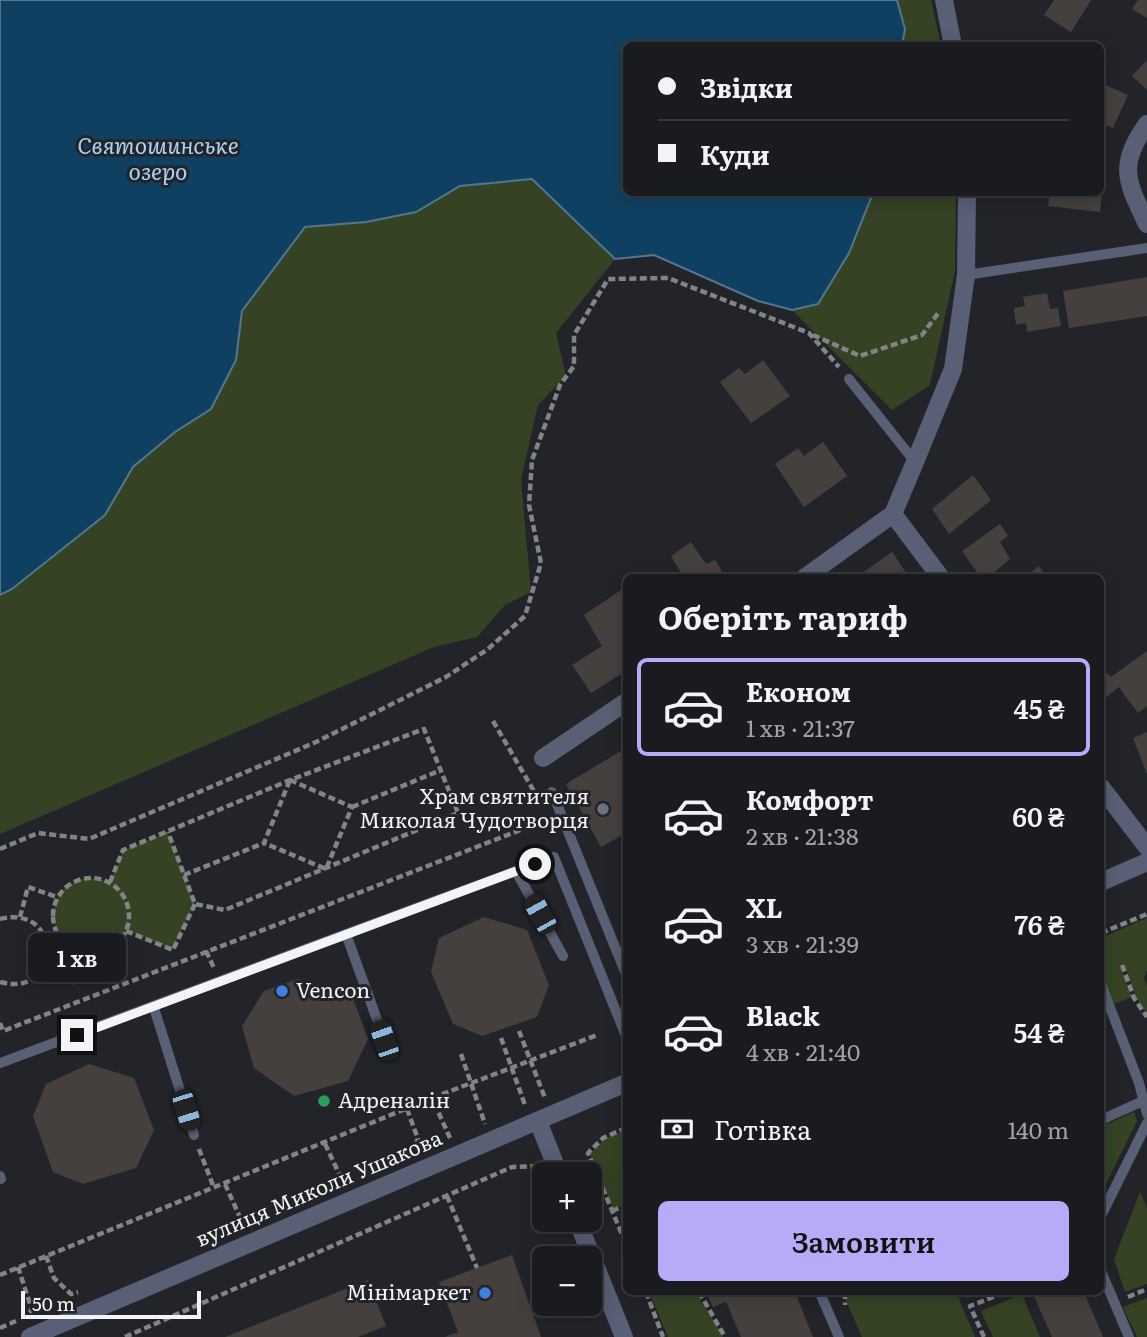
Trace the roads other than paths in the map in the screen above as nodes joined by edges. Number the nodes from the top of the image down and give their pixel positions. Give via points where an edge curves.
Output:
1 (944, 0) edge
2 (952, 42) edge
3 (1147, 124) edge
4 (967, 196) edge
5 (1147, 224) edge
6 (1147, 248) edge
7 (966, 275) junction
8 (849, 379) road end
9 (915, 462) junction
10 (893, 514) junction
11 (810, 574) edge
12 (939, 574) edge
13 (623, 704) edge
14 (543, 758) dead end
15 (1104, 791) edge
16 (552, 792) dead end
17 (1147, 847) edge
18 (1147, 862) edge
19 (516, 871) junction
20 (1104, 881) edge
21 (346, 934) junction
22 (563, 956) dead end
23 (623, 967) edge
24 (1104, 992) edge
25 (154, 1008) junction
26 (623, 1029) edge
27 (384, 1040) dead end
28 (0, 1063) edge
29 (623, 1084) edge
30 (1143, 1101) junction
31 (1147, 1114) edge
32 (532, 1115) junction
33 (1104, 1119) edge
34 (1147, 1123) edge
35 (194, 1135) road end
36 (553, 1162) edge
37 (1104, 1210) edge
38 (582, 1232) edge
39 (1104, 1278) edge
40 (821, 1295) edge
41 (30, 1337) edge
42 (624, 1337) edge
43 (839, 1337) edge
44 (1129, 1337) edge

1 - 2 street
3 - 5 street via 1126,161 1128,185
4 - 7 street
6 - 7 lane
7 - 9 street via 953,369
8 - 9 lane
9 - 10 street
10 - 11 street
10 - 12 street
13 - 14 street
15 - 17 street
16 - 23 lane
18 - 20 street
19 - 21 lane
19 - 22 lane
19 - 26 lane via 554,857
21 - 25 lane
21 - 27 lane
24 - 30 lane
25 - 28 lane
25 - 35 lane
29 - 32 street, вулиця Миколи Ушакова
30 - 31 lane
30 - 33 lane
32 - 36 street
32 - 41 street, вулиця Миколи Ушакова
34 - 37 lane
38 - 42 street
39 - 44 lane
40 - 43 lane

